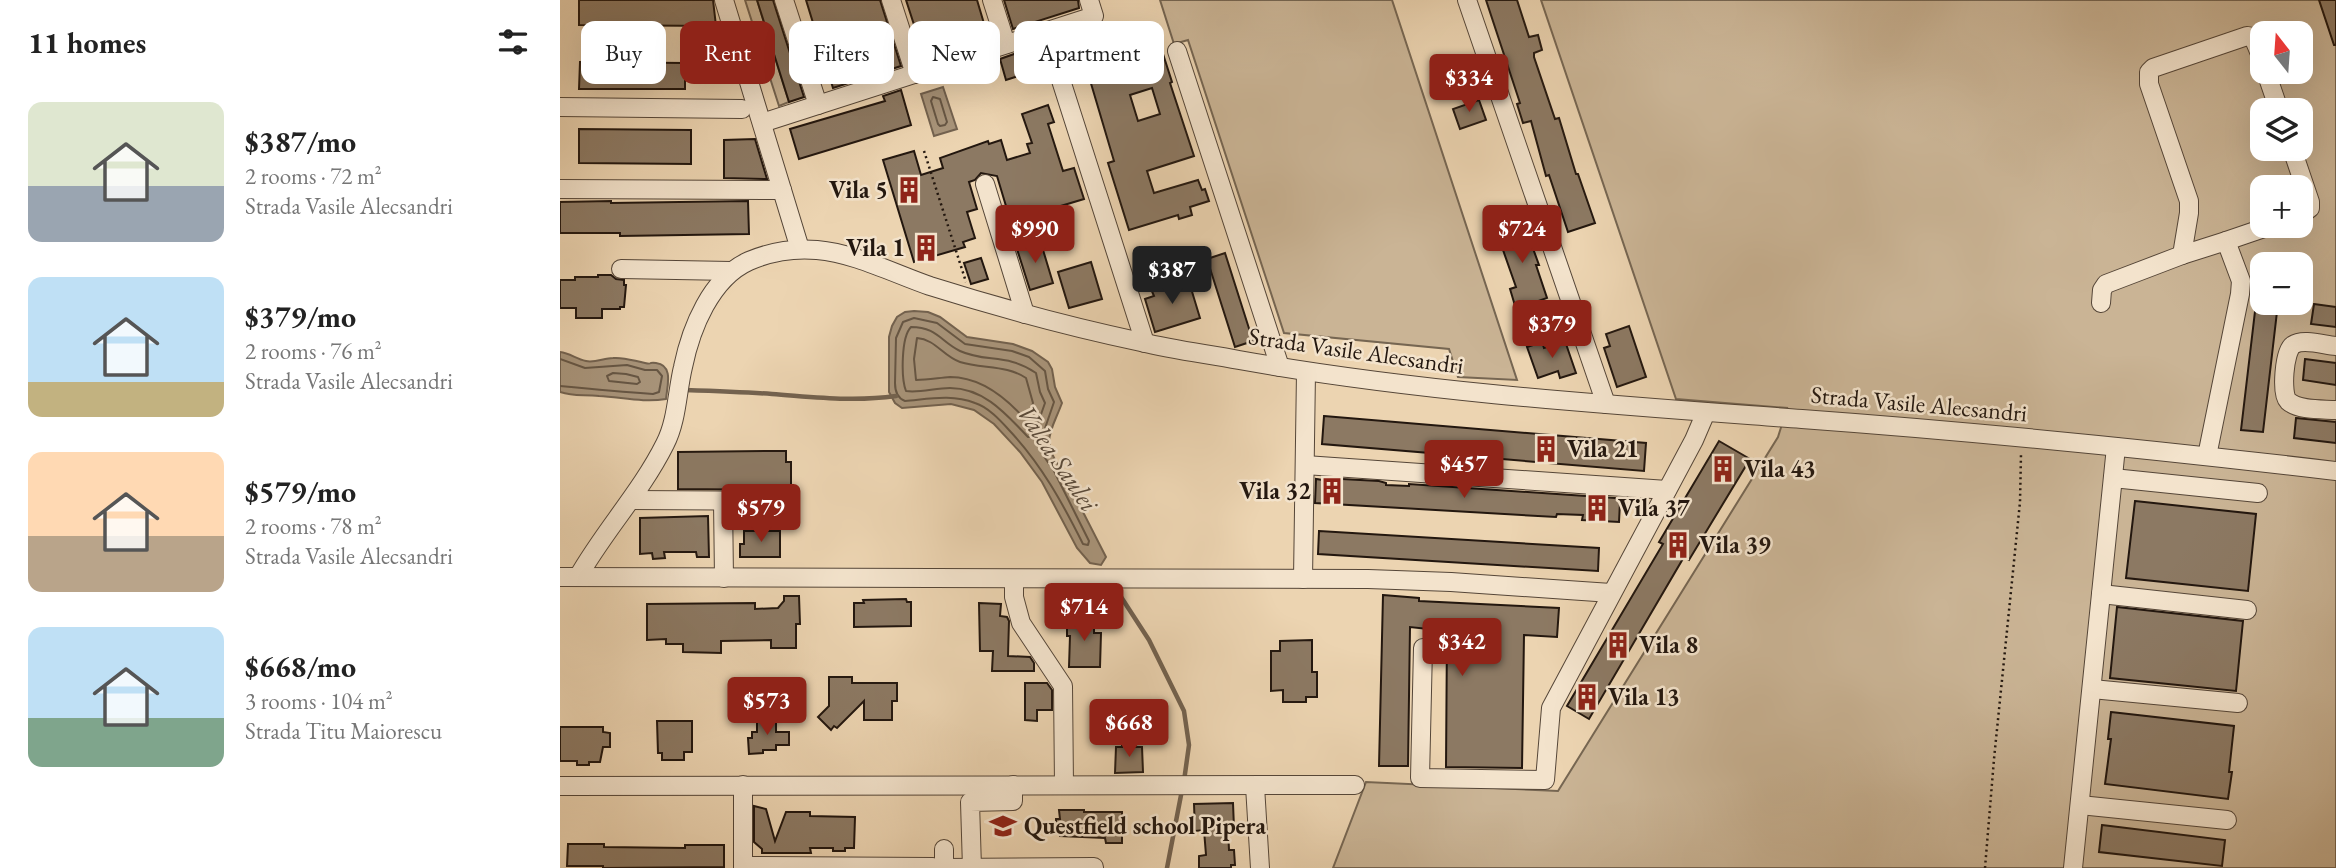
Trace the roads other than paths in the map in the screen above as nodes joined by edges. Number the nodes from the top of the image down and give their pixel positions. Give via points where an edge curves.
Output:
1 (724, 0) edge
2 (784, 0) edge
3 (891, 0) edge
4 (992, 0) edge
5 (1089, 0) edge
6 (1467, 0) edge
7 (2250, 37) edge
8 (1006, 44) junction
9 (1000, 46) edge
10 (1177, 51) dead end
11 (908, 52) edge
12 (908, 76) edge
13 (1062, 84) edge
14 (818, 105) junction
15 (560, 107) edge
16 (742, 109) dead end
17 (762, 123) junction
18 (985, 184) dead end
19 (560, 189) edge
20 (782, 190) junction
21 (2250, 233) edge
22 (2226, 241) junction
23 (800, 250) junction
24 (2182, 255) junction
25 (621, 269) dead end
26 (731, 271) junction
27 (2101, 303) dead end
28 (1025, 314) junction
29 (1145, 343) junction
30 (2336, 346) edge
31 (1280, 367) junction
32 (1306, 372) junction
33 (1606, 404) junction
34 (2336, 410) edge
35 (1706, 412) junction
36 (2116, 447) junction
37 (2207, 456) junction
38 (1305, 465) junction
39 (2336, 471) edge
40 (2113, 478) junction
41 (1667, 490) junction
42 (2258, 493) dead end
43 (631, 500) junction
44 (723, 501) junction
45 (790, 501) dead end
46 (569, 577) edge
47 (724, 578) junction
48 (1014, 579) junction
49 (1303, 579) junction
50 (1611, 593) junction
51 (2101, 594) junction
52 (2247, 610) dead end
53 (1423, 648) dead end
54 (2092, 688) junction
55 (2238, 703) dead end
56 (743, 785) junction
57 (1013, 785) junction
58 (1064, 785) junction
59 (1356, 785) dead end
60 (560, 786) edge
61 (1255, 786) junction
62 (2080, 804) junction
63 (2227, 820) dead end
64 (944, 849) dead end
65 (743, 867) edge
66 (933, 867) edge
67 (972, 867) edge
68 (1094, 867) edge
69 (1260, 868) edge
70 (2073, 868) edge

1 - 17 street
2 - 14 street
3 - 11 street
4 - 8 street
5 - 8 street via 1094,16
6 - 33 street
7 - 24 street via 2149,72 2149,84 2189,201
8 - 9 street
10 - 31 street
12 - 14 street
13 - 29 street
14 - 17 street
15 - 16 street
17 - 20 street
18 - 28 street
19 - 20 street
20 - 23 street
21 - 22 street
22 - 24 street
22 - 37 street via 2241,281 2240,293
23 - 26 street, Strada Vasile Alecsandri via 761,257
23 - 28 street, Strada Vasile Alecsandri via 834,253
24 - 27 street via 2106,284
25 - 26 street
26 - 43 street via 697,325 665,444
28 - 29 street, Strada Vasile Alecsandri
29 - 31 street, Strada Vasile Alecsandri
30 - 34 street via 2294,344 2286,357 2284,393 2298,406
31 - 32 street, Strada Vasile Alecsandri
32 - 33 street, Strada Vasile Alecsandri
32 - 38 street
33 - 35 street, Strada Vasile Alecsandri
35 - 36 street, Strada Vasile Alecsandri
35 - 41 street
36 - 37 street, Strada Vasile Alecsandri
36 - 40 street
37 - 39 street, Strada Vasile Alecsandri
38 - 41 street
38 - 49 street
40 - 42 street
40 - 51 street
41 - 50 street
43 - 44 street
43 - 46 street
44 - 45 street
44 - 47 street
46 - 47 street
47 - 48 street
48 - 49 street
48 - 58 street via 1021,623 1063,686
49 - 50 street via 1451,582
50 - 53 street via 1552,708 1545,780 1420,778
51 - 52 street
51 - 54 street
54 - 55 street
54 - 62 street
56 - 57 street
56 - 60 street
56 - 65 street
57 - 58 street
57 - 67 street via 1013,801 971,802
58 - 61 street
59 - 61 street
61 - 69 street
62 - 63 street
62 - 70 street
64 - 67 street via 944,868
65 - 66 street
67 - 68 street

